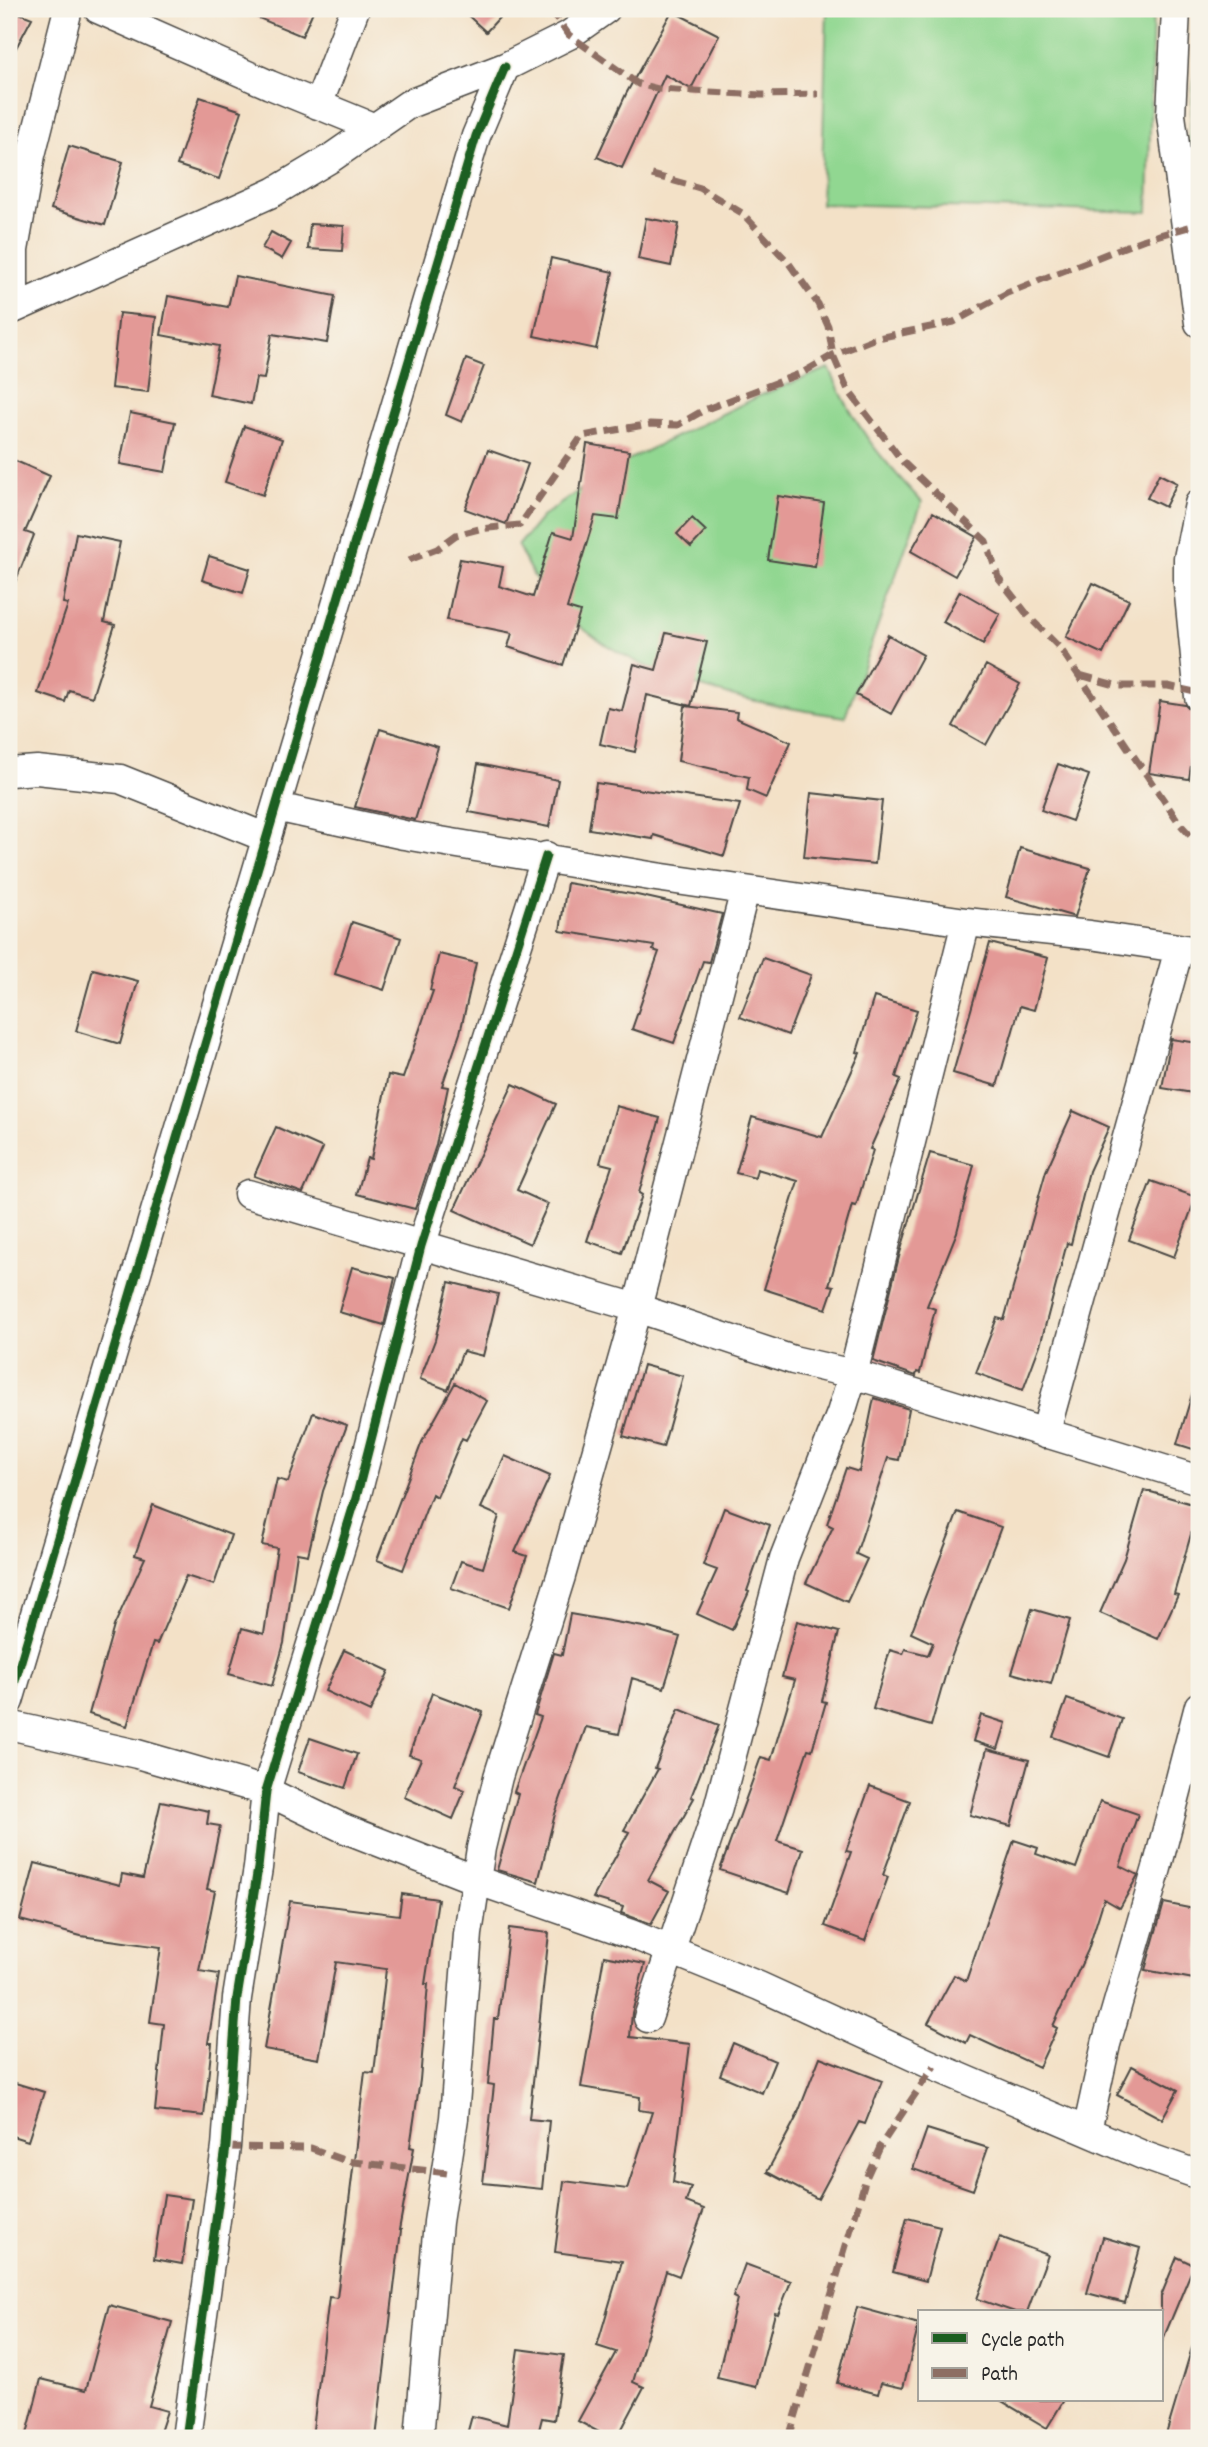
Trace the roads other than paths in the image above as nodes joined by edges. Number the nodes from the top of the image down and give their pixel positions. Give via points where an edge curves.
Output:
1 (68, 9) edge
2 (98, 9) edge
3 (355, 9) edge
4 (606, 9) edge
5 (1176, 9) edge
6 (505, 66) junction
7 (318, 105) junction
8 (375, 128) junction
9 (11, 310) edge
10 (1199, 323) edge
11 (1199, 504) edge
12 (1199, 696) edge
13 (9, 772) edge
14 (275, 807) junction
15 (267, 838) junction
16 (546, 856) junction
17 (745, 890) junction
18 (966, 922) junction
19 (1189, 950) edge
20 (248, 1194) dead end
21 (421, 1246) junction
22 (637, 1308) junction
23 (853, 1374) junction
24 (1045, 1434) junction
25 (1199, 1480) edge
26 (9, 1701) edge
27 (1199, 1706) edge
28 (9, 1725) edge
29 (266, 1791) junction
30 (476, 1880) junction
31 (670, 1951) junction
32 (648, 2018) dead end
33 (1087, 2131) junction
34 (1199, 2175) edge
35 (186, 2438) edge
36 (419, 2438) edge

1 - 9 street via 31,155 14,250
2 - 7 street
3 - 7 street
4 - 6 street via 569,35
5 - 10 street via 1171,115
6 - 8 street via 409,104
6 - 14 street via 476,136
7 - 8 street
8 - 9 street via 274,192
11 - 12 street via 1188,558
13 - 15 street via 37,770 120,779
14 - 15 street
14 - 16 street via 404,835
15 - 26 street
16 - 17 street
16 - 21 street
17 - 18 street
17 - 22 street
18 - 19 street
18 - 23 street
19 - 24 street
20 - 21 street
21 - 22 street
21 - 29 street via 356,1498
22 - 23 street via 793,1360
22 - 30 street via 561,1576 501,1765
23 - 24 street
23 - 31 street via 784,1558 718,1808
24 - 25 street
27 - 33 street via 1106,2043
28 - 29 street via 137,1754
29 - 30 street via 343,1828
29 - 35 street via 237,1998 226,2147
30 - 31 street
30 - 36 street
31 - 32 street
31 - 33 street
33 - 34 street

